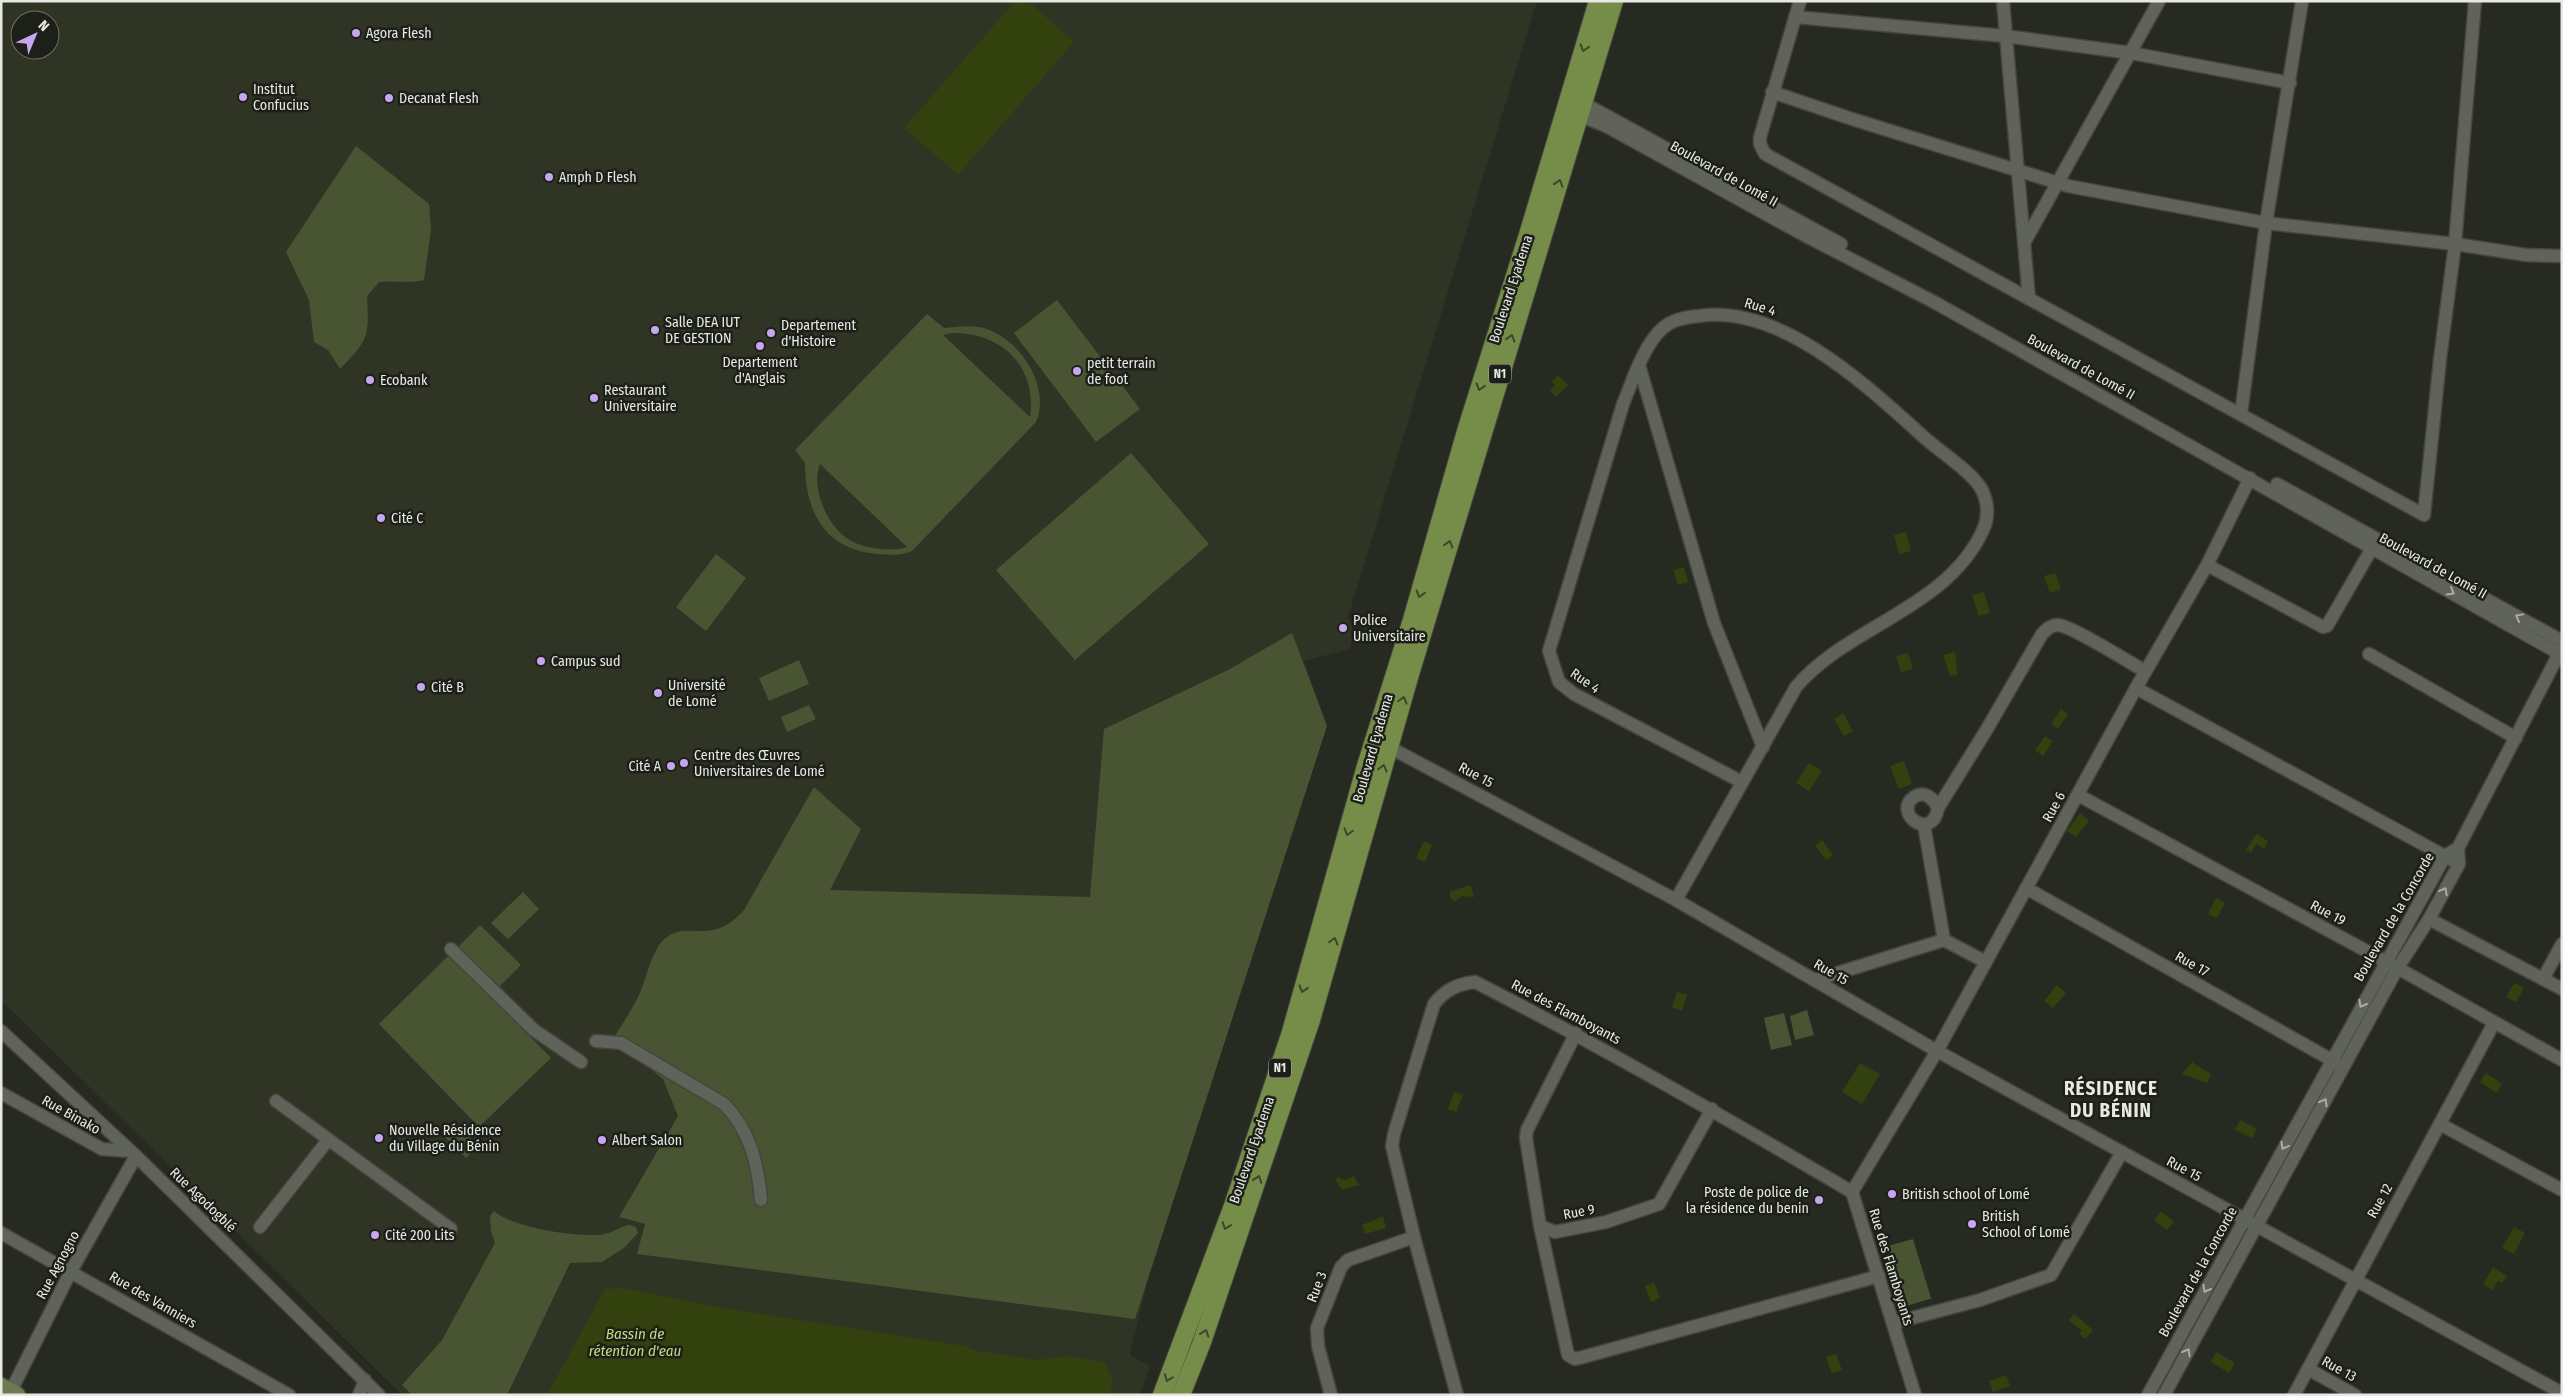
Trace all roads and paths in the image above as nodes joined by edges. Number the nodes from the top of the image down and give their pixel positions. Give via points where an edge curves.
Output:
1 (1598, 1) edge
2 (1614, 1) edge
3 (1800, 1) edge
4 (2003, 1) edge
5 (2159, 1) edge
6 (2302, 1) edge
7 (2475, 1) edge
8 (1795, 17) junction
9 (2006, 36) junction
10 (2131, 53) junction
11 (2290, 83) junction
12 (1772, 92) junction
13 (1574, 106) junction
14 (2018, 170) junction
15 (2058, 182) junction
16 (2266, 223) junction
17 (2024, 243) junction
18 (2455, 244) junction
19 (2562, 256) edge
20 (2029, 299) junction
21 (1639, 365) junction
22 (2241, 414) junction
23 (2250, 478) junction
24 (2374, 544) junction
25 (2207, 565) junction
26 (2561, 649) edge
27 (2369, 654) dead end
28 (2145, 671) junction
29 (2136, 688) junction
30 (2516, 738) junction
31 (1382, 741) junction
32 (1763, 747) junction
33 (1742, 782) junction
34 (2078, 794) junction
35 (1938, 808) junction
36 (1924, 825) junction
37 (2458, 848) junction
38 (2445, 856) junction
39 (2459, 864) junction
40 (2026, 888) junction
41 (1676, 900) junction
42 (2430, 919) junction
43 (1944, 940) junction
44 (2562, 944) edge
45 (451, 949) dead end
46 (2385, 961) junction
47 (1986, 962) junction
48 (2398, 969) junction
49 (2543, 979) junction
50 (1814, 980) junction
51 (2562, 989) edge
52 (2494, 1023) junction
53 (1, 1031) edge
54 (1576, 1033) junction
55 (596, 1040) dead end
56 (1937, 1051) junction
57 (2331, 1060) junction
58 (2562, 1060) edge
59 (581, 1062) dead end
60 (2343, 1068) junction
61 (1, 1093) edge
62 (276, 1101) dead end
63 (1712, 1109) junction
64 (2440, 1124) junction
65 (328, 1140) junction
66 (2122, 1152) junction
67 (133, 1153) junction
68 (2562, 1190) edge
69 (1852, 1192) junction
70 (761, 1200) dead end
71 (2245, 1218) junction
72 (1540, 1226) junction
73 (2256, 1226) junction
74 (260, 1227) dead end
75 (451, 1230) dead end
76 (1, 1233) edge
77 (1414, 1237) junction
78 (71, 1271) junction
79 (1879, 1276) junction
80 (2354, 1280) junction
81 (1893, 1323) junction
82 (2308, 1369) junction
83 (365, 1380) junction
84 (11, 1389) edge
85 (2562, 1393) edge
86 (289, 1395) edge
87 (358, 1395) edge
88 (379, 1395) edge
89 (1162, 1395) edge
90 (1181, 1395) edge
91 (1331, 1395) edge
92 (1457, 1395) edge
93 (1915, 1395) edge
94 (2148, 1395) edge
95 (2164, 1395) edge
96 (2294, 1395) edge
97 (2355, 1395) edge

1 -> 13 highway, Boulevard Eyadema / N1
2 - 13 highway, N1
3 - 8 street
4 - 9 street
5 - 10 street
6 - 11 street
7 - 18 street
8 - 9 street
8 - 12 street
9 - 10 street
9 - 14 street
10 - 11 street
10 - 15 street
11 - 16 street
12 - 14 street
12 - 20 street via 1760,137 1766,154
13 - 23 street, Boulevard de Lomé II
13 - 24 street, Boulevard de Lomé II
13 - 31 highway, Boulevard Eyadema / N1 via 1467,428 1412,620
14 - 15 street
14 - 17 street
15 - 16 street
15 - 17 street
16 - 18 street
16 - 22 street
17 - 20 street
18 - 19 street via 2526,255
18 - 22 street via 2424,515
20 - 22 street
21 - 32 street via 1714,623
21 - 32 street, Rue 4 via 1659,331 1683,318 1720,313 1763,322 1822,354 1907,421 1982,490 1988,512 1983,530 1967,558 1904,612 1830,655 1810,671 1796,687
21 - 33 street, Rue 4 via 1623,404 1549,651 1559,682 1574,694
23 - 24 street, Boulevard de Lomé II
23 - 25 street, Rue 6
24 - 25 street via 2330,625 2323,627
24 - 26 street, Boulevard de Lomé II
25 - 28 street, Rue 6
26 - 30 street
27 - 30 street
28 - 29 street, Rue 6
28 - 35 street via 2060,625 2050,627 2042,634
29 - 34 street, Rue 6
29 - 38 street
30 - 37 street
31 - 41 street, Rue 15
31 -> 89 highway, Boulevard Eyadema / N1 via 1256,1142
90 -> 31 highway, N1 via 1311,1020
32 - 33 street, Rue 4
33 - 41 street, Rue 4
34 - 40 street, Rue 6
34 - 46 street, Rue 19
35 - 36 street via 1932,822
35 - 36 street via 1927,795 1918,795 1910,800 1907,809 1910,818
36 - 43 street
37 - 38 street, Boulevard de la Concorde
37 - 39 street, Boulevard de la Concorde
38 - 39 street
38 - 46 street, Boulevard de la Concorde
42 -> 39 street, Boulevard de la Concorde
40 - 47 street, Rue 6
40 - 57 street, Rue 17
41 - 50 street, Rue 15
42 - 48 street, Boulevard de la Concorde
42 - 49 street
43 - 47 street
43 - 50 street
44 - 49 street
45 - 59 street via 534,1030
46 - 48 street, Rue 19
46 -> 57 street, Boulevard de la Concorde
47 - 56 street, Rue 6
48 - 52 street, Rue 19
48 - 60 street, Boulevard de la Concorde
49 - 51 street
50 - 56 street, Rue 15
52 - 58 street, Rue 19
52 - 64 street, Rue 12
53 - 67 street, Rue Agodogblé
54 - 63 street, Rue des Flamboyants
54 - 72 street via 1527,1130
54 - 77 street, Rue des Flamboyants via 1475,982 1452,988 1434,1004 1392,1146
55 - 70 street via 621,1043 637,1051 730,1110 753,1149
56 - 66 street, Rue 15
56 - 69 street, Rue 6
57 - 60 street, Rue 17
57 -> 71 street, Boulevard de la Concorde
73 -> 60 street, Boulevard de la Concorde
61 - 67 street, Rue Binako via 102,1149
62 - 65 street
63 - 69 street, Rue des Flamboyants
63 - 72 street, Rue 9 via 1659,1204 1606,1222 1555,1232
64 - 68 street
64 - 80 street, Rue 12
65 - 74 street
65 - 75 street
66 - 71 street, Rue 15
66 - 81 street via 2051,1275 1980,1300
67 - 78 street, Rue Agnogno
67 - 83 street, Rue Agodogblé
69 - 79 street, Rue des Flamboyants
71 - 73 street, Rue 15
71 -> 94 street, Boulevard de la Concorde
72 - 79 street via 1568,1355 1575,1359
73 - 80 street, Rue 15
95 -> 73 street, Boulevard de la Concorde
76 - 78 street, Rue des Vanniers
77 - 91 street, Rue 3 via 1348,1260 1341,1267 1316,1338
77 - 92 street, Rue des Flamboyants
78 - 84 street, Rue Agnogno
78 - 86 street, Rue des Vanniers
79 - 81 street, Rue des Flamboyants
80 - 82 street, Rue 12
80 - 85 street, Rue 15
81 - 93 street, Rue des Flamboyants
82 - 96 street, Rue 12
82 - 97 street, Rue 13
83 - 87 street
83 - 88 street, Rue Agodogblé

